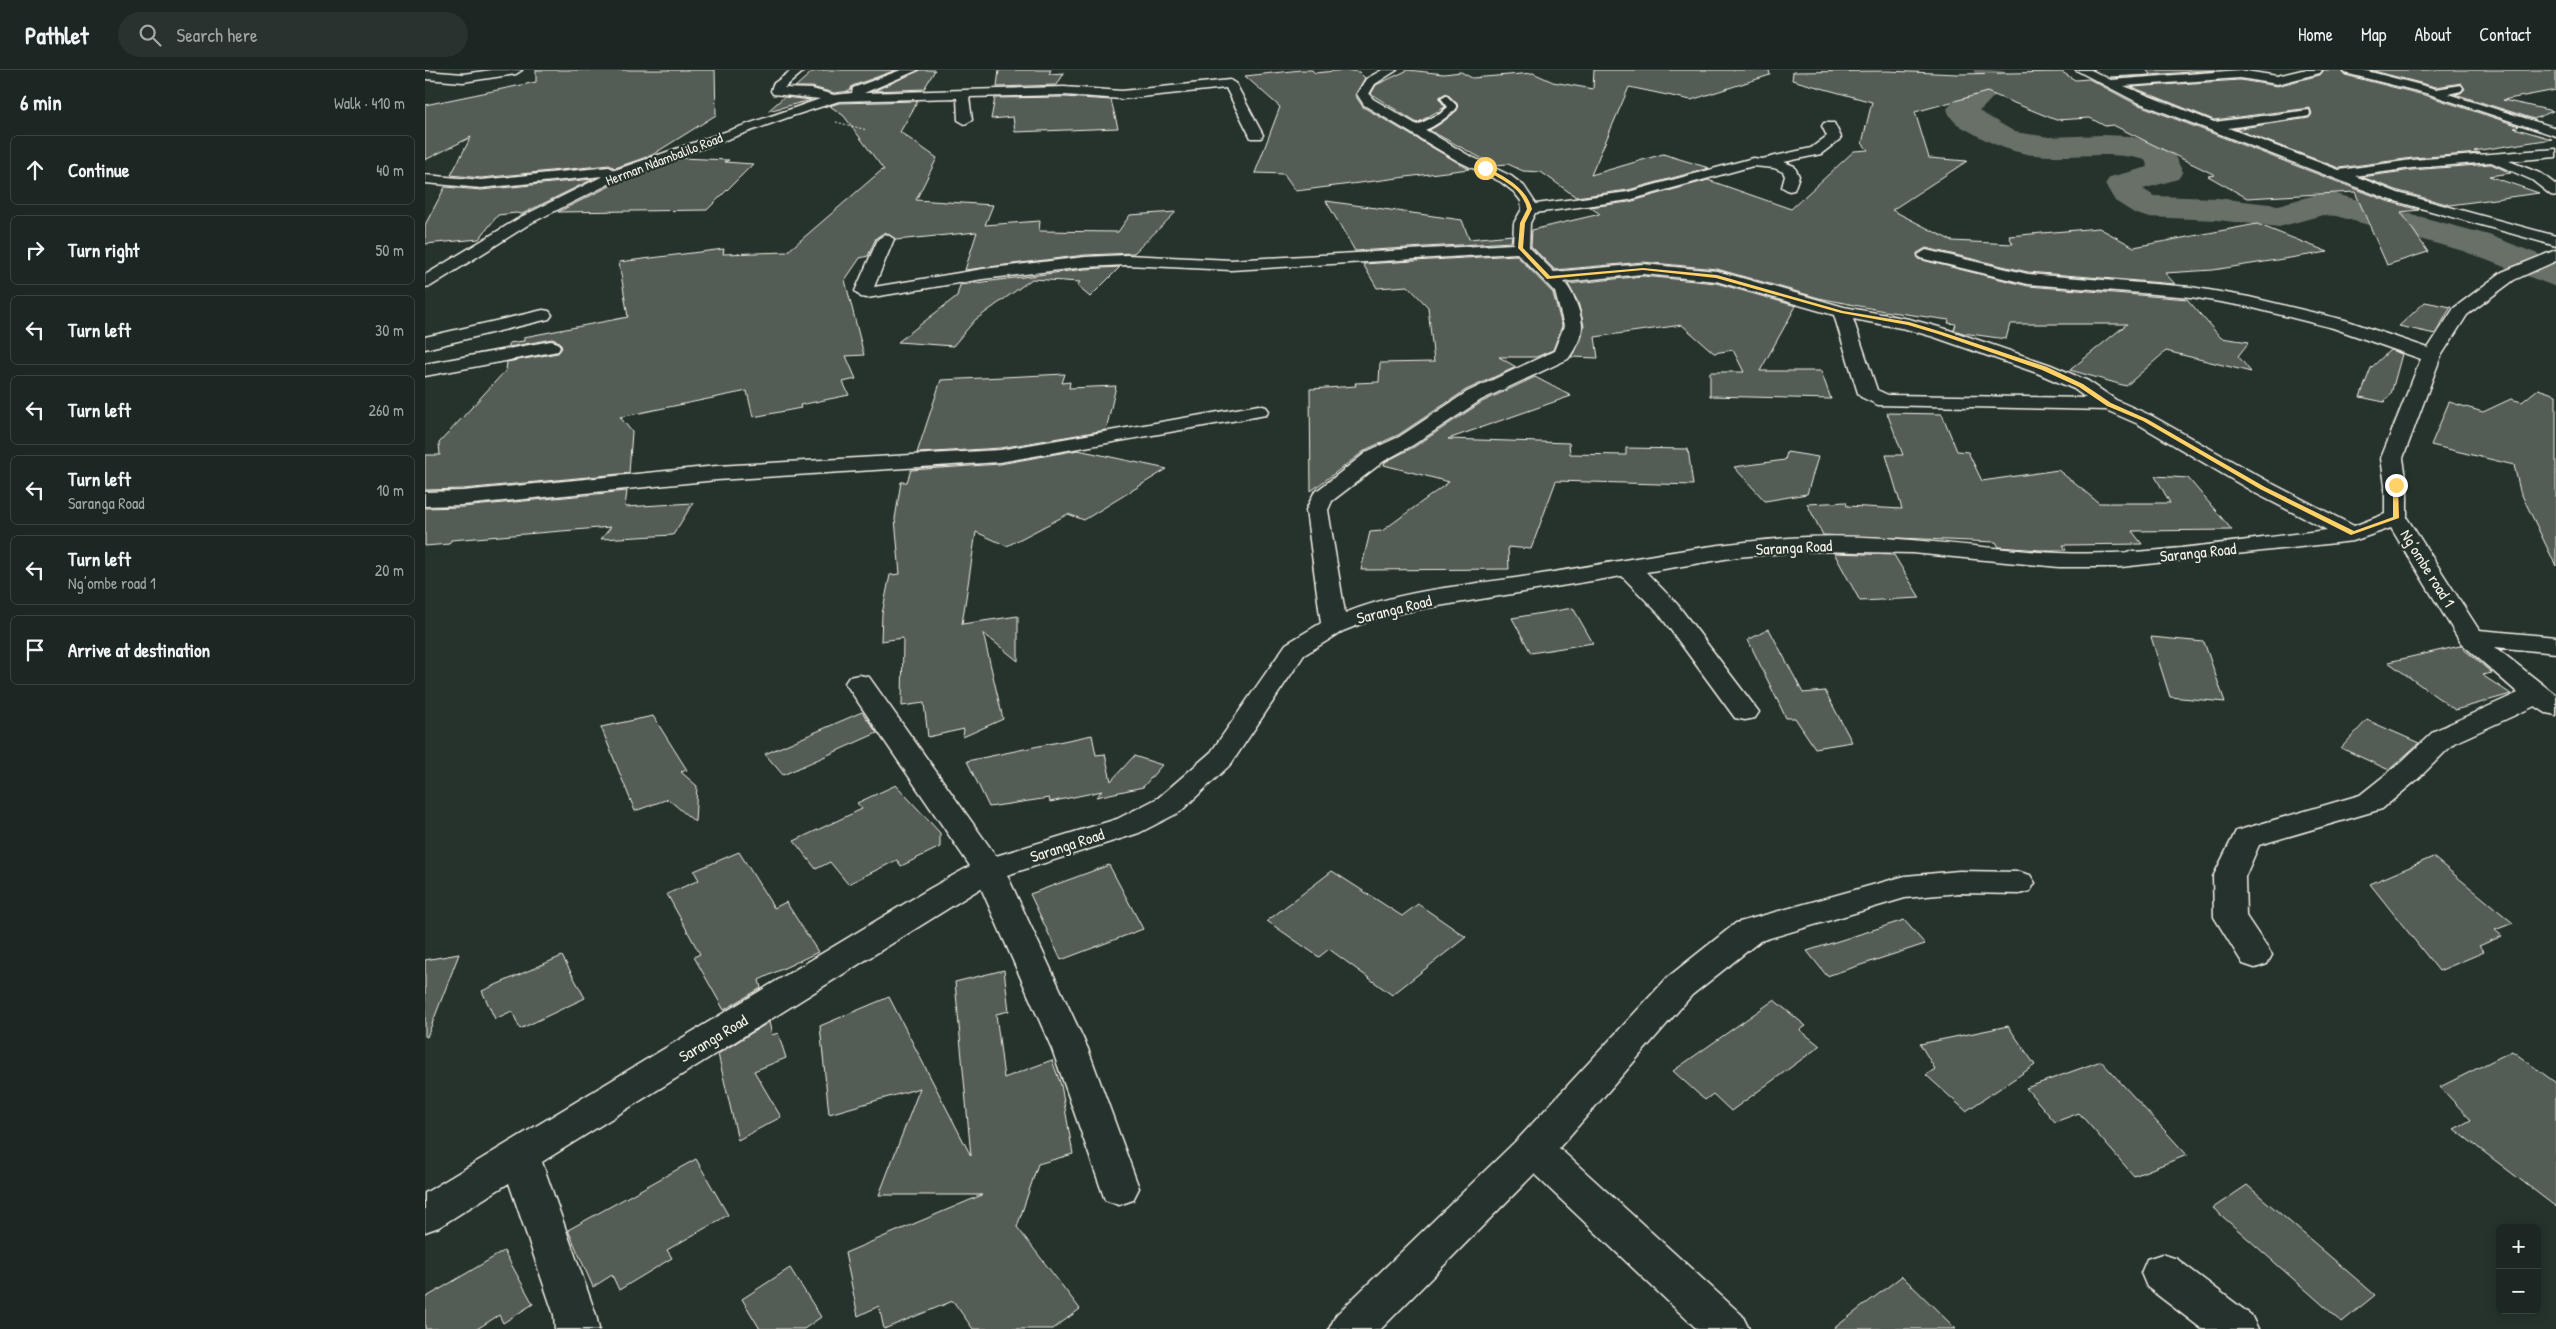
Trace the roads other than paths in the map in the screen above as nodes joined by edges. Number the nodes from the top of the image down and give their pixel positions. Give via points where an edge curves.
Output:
1 (516, 70) edge
2 (799, 70) edge
3 (912, 70) edge
4 (1391, 70) edge
5 (2082, 70) edge
6 (2316, 70) edge
7 (2349, 70) edge
8 (425, 75) edge
9 (2268, 80) junction
10 (2105, 83) junction
11 (2253, 88) dead end
12 (2457, 88) dead end
13 (2435, 92) junction
14 (961, 94) junction
15 (2168, 96) dead end
16 (836, 98) junction
17 (1446, 98) dead end
18 (2139, 98) junction
19 (2304, 113) dead end
20 (965, 120) dead end
21 (1829, 126) dead end
22 (2211, 126) junction
23 (1414, 130) junction
24 (2556, 132) edge
25 (1256, 135) dead end
26 (2556, 153) edge
27 (2491, 158) junction
28 (1765, 162) junction
29 (635, 168) junction
30 (2337, 175) junction
31 (425, 179) edge
32 (1789, 187) dead end
33 (2556, 192) edge
34 (1530, 209) junction
35 (2556, 226) edge
36 (886, 239) dead end
37 (2549, 239) edge
38 (1521, 248) junction
39 (1926, 255) dead end
40 (2550, 257) edge
41 (429, 275) edge
42 (1549, 278) junction
43 (1842, 312) junction
44 (543, 315) dead end
45 (425, 343) edge
46 (551, 347) dead end
47 (2432, 356) junction
48 (425, 370) edge
49 (2109, 404) junction
50 (1259, 411) dead end
51 (425, 500) edge
52 (2396, 518) junction
53 (2353, 534) junction
54 (1628, 568) junction
55 (1334, 626) junction
56 (2470, 637) junction
57 (2556, 645) edge
58 (859, 683) dead end
59 (2546, 701) edge
60 (1745, 712) dead end
61 (989, 870) junction
62 (2019, 883) dead end
63 (2255, 955) dead end
64 (1534, 1149) junction
65 (520, 1156) junction
66 (1119, 1188) dead end
67 (425, 1214) edge
68 (2162, 1273) dead end
69 (577, 1329) edge
70 (1351, 1329) edge
71 (1727, 1329) edge
72 (2236, 1329) edge

1 - 8 street via 463,78
2 - 16 street via 777,87 777,91
3 - 16 street
4 - 23 street via 1370,82 1363,94 1368,102
5 - 10 street
6 - 9 street
7 - 13 street
9 - 10 street via 2240,74
9 - 11 street via 2271,83 2268,85
10 - 18 street
12 - 13 street
13 - 24 street
14 - 16 street
14 - 20 street via 965,101
14 - 25 street via 1064,91 1122,95 1230,84
15 - 18 street
16 - 29 street, Herman Ndambalilo Road
17 - 23 lane via 1453,107 1443,116
18 - 22 street
19 - 22 street
21 - 28 street via 1834,137 1816,151
22 - 30 street
23 - 34 street via 1506,179 1519,189
26 - 27 street
27 - 30 street via 2412,164
27 - 33 street via 2537,177
28 - 32 street via 1789,169 1792,176
28 - 34 street via 1753,162 1629,196
29 - 31 street via 481,184
29 - 41 street, Herman Ndambalilo Road via 525,220
30 - 37 street via 2393,196
34 - 38 street via 1522,223
35 - 37 street
36 - 38 street via 864,291 867,294 983,274 1085,262 1127,260 1231,265
38 - 42 street
39 - 47 street via 2028,280 2191,292 2249,302 2339,324
40 - 47 street, Ng’ombe road 1 via 2508,276 2460,312
42 - 43 street via 1629,269 1685,272 1741,282
42 - 55 street via 1563,291 1573,326 1561,355 1474,396 1376,456 1322,498 1317,510
43 - 49 street via 1909,324 2045,369 2081,385
43 - 49 street via 1868,393 1885,401
44 - 45 street
46 - 48 street
47 - 52 street, Ng’ombe road 1 via 2392,458
49 - 53 street via 2145,420 2263,488
50 - 51 street via 1000,456 717,473
52 - 53 street, Saranga Road
52 - 56 street, Ng’ombe road 1
53 - 54 street, Saranga Road via 2121,560 2059,560 1912,546 1807,544 1737,550
54 - 55 street, Saranga Road via 1420,601 1369,612
54 - 60 street via 1668,609
55 - 61 street, Saranga Road via 1295,650 1221,758 1169,805 1128,826
56 - 57 street
56 - 59 street, Ng’ombe road 1
58 - 61 street
59 - 63 street via 2444,737 2409,772 2371,802 2247,838 2229,877 2230,917
61 - 65 street, Saranga Road
61 - 66 street via 1070,1048
62 - 64 street via 1959,882 1905,887 1748,932 1680,986
64 - 70 street
64 - 71 street
65 - 67 street, Saranga Road
65 - 69 street
68 - 72 street

